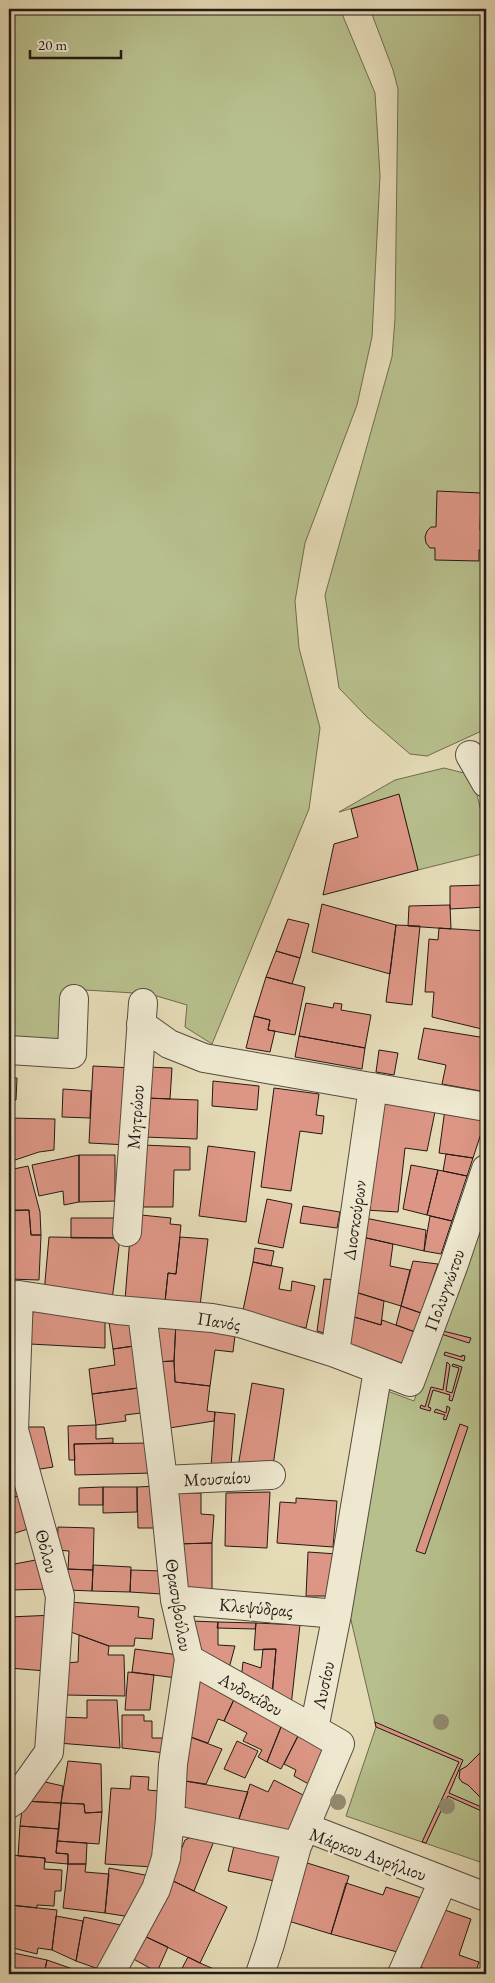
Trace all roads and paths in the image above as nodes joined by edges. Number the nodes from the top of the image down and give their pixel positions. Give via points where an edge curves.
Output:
1 (470, 755) dead end
2 (486, 783) edge
3 (74, 999) dead end
4 (9, 1050) edge
5 (372, 1087) junction
6 (486, 1107) edge
7 (486, 1169) edge
8 (127, 1232) dead end
9 (19, 1294) joint
10 (142, 1313) junction
11 (335, 1353) junction
12 (378, 1370) junction
13 (410, 1382) joint
14 (271, 1475) dead end
15 (163, 1480) junction
16 (175, 1600) junction
17 (337, 1614) junction
18 (189, 1659) junction
19 (314, 1729) junction
20 (12, 1802) edge
21 (170, 1819) junction
22 (301, 1836) junction
23 (442, 1882) junction
24 (486, 1897) edge
25 (110, 1974) edge
26 (260, 1974) edge
27 (402, 1974) edge

1 - 2 street
3 - 4 street via 72,1054
5 - 6 street
5 - 8 street, Μητρώου via 204,1058 169,1044 142,1014
5 - 11 street, Διοσκούρων
7 - 13 street, Πολυγνώτου
9 - 10 street, Πανός
9 - 20 street, Θόλου via 14,1430 60,1596 49,1752
10 - 11 street, Πανός via 240,1322
10 - 15 street, Θρασυβούλου
11 - 12 street, Πανός
12 - 13 street, Πανός
12 - 17 street, Λυσίου
14 - 15 street, Μουσαίου
15 - 16 street, Θρασυβούλου
16 - 17 street, Κλεψύδρας
16 - 18 street, Θρασυβούλου
17 - 19 street, Λυσίου
18 - 19 street, Ανδοκίδου
18 - 21 street, Θρασυβούλου via 172,1764
19 - 22 street, Λυσίου via 340,1744
21 - 22 street, Μάρκου Αυρήλιου
21 - 25 street, Θρασυβούλου via 166,1858 156,1889
22 - 23 street, Μάρκου Αυρήλιου
22 - 26 street, Λυσίου
23 - 24 street, Μάρκου Αυρήλιου
23 - 27 street

